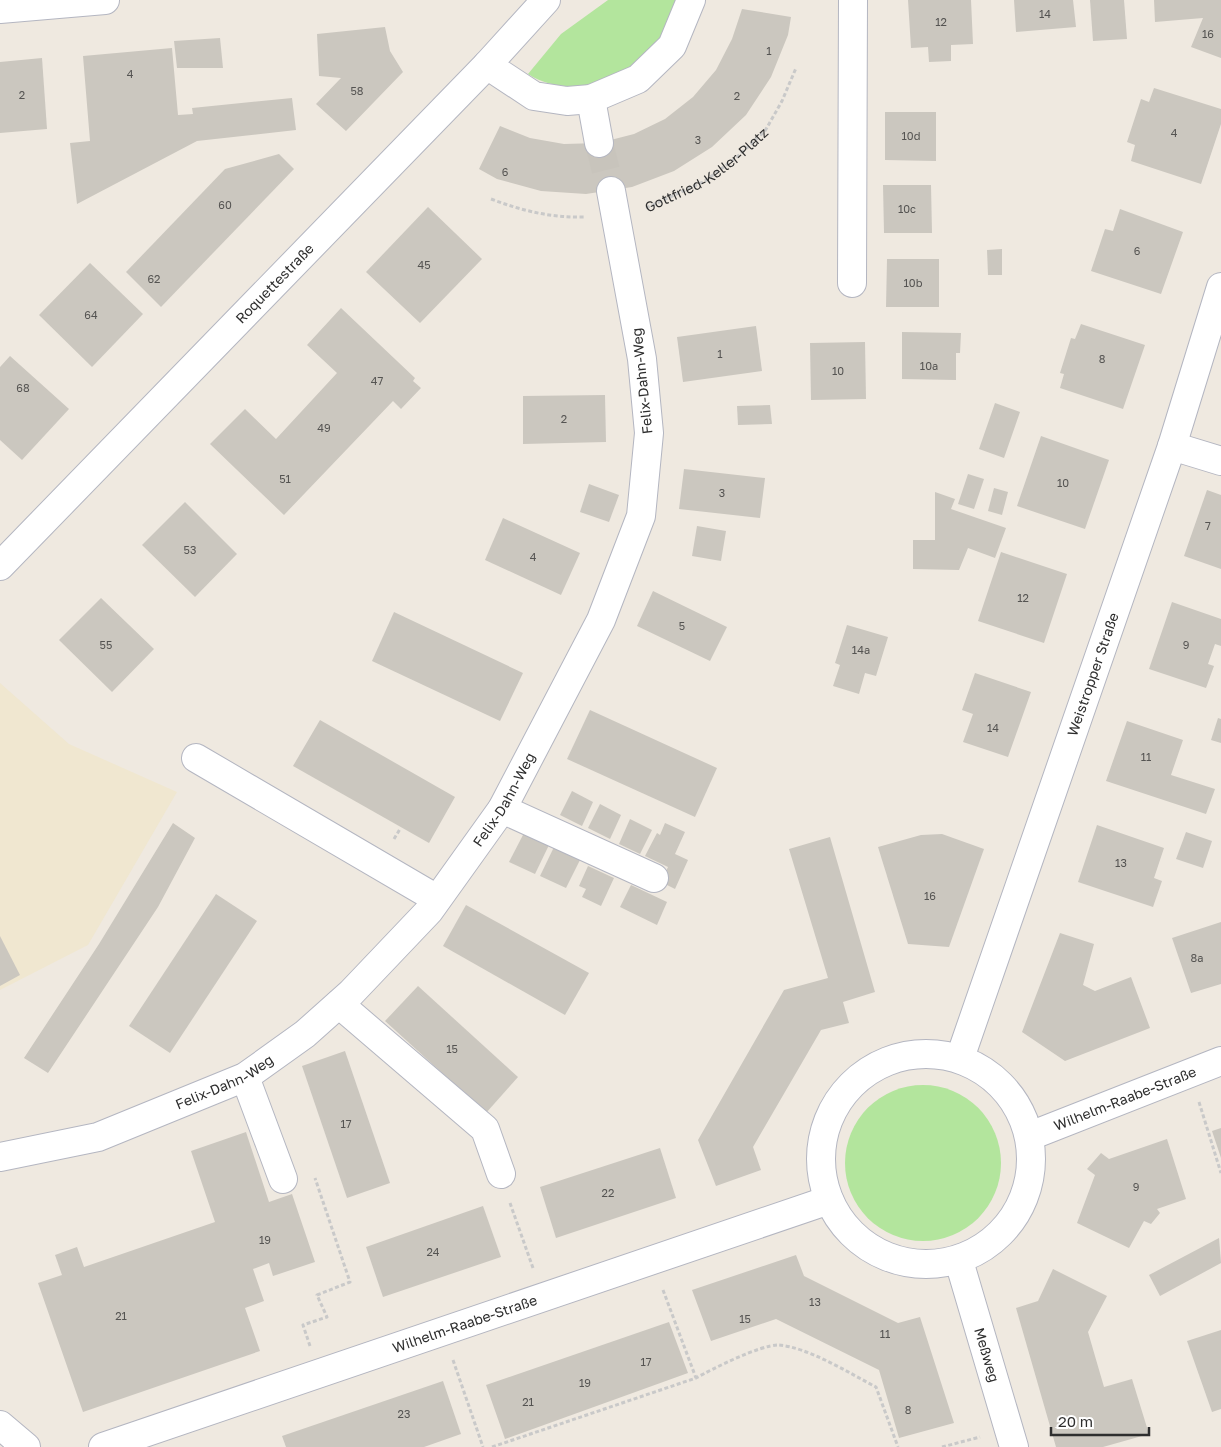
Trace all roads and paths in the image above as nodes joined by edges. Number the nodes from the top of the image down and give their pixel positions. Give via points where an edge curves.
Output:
1 (105, 0) edge
2 (546, 0) edge
3 (691, 0) edge
4 (853, 0) edge
5 (0, 9) edge
6 (487, 65) junction
7 (796, 68) dead end
8 (591, 99) junction
9 (599, 143) tunnel mouth
10 (491, 199) dead end
11 (613, 203) junction
12 (852, 283) dead end
13 (1221, 288) edge
14 (1172, 446) junction
15 (1221, 461) edge
16 (0, 566) edge
17 (196, 758) dead end
18 (502, 809) junction
19 (654, 878) dead end
20 (437, 899) junction
21 (339, 1004) junction
22 (960, 1058) junction
23 (1221, 1061) edge
24 (1190, 1072) junction
25 (245, 1077) junction
26 (1030, 1136) junction
27 (0, 1158) edge
28 (1221, 1173) edge
29 (501, 1174) joint
30 (283, 1179) joint
31 (828, 1200) junction
32 (651, 1259) junction
33 (959, 1262) junction
34 (542, 1296) junction
35 (443, 1330) junction
36 (306, 1335) dead end
37 (696, 1378) junction
38 (0, 1425) edge
39 (1012, 1439) edge
40 (26, 1447) edge
41 (103, 1447) edge
42 (483, 1447) edge
43 (492, 1447) edge
44 (898, 1447) edge
45 (942, 1447) edge

1 - 5 street
2 - 6 street, Roquettestraße
3 - 8 street via 672,46 638,79
4 - 12 street
6 - 8 street via 534,96
6 - 16 street, Roquettestraße
7 - 11 path, Gottfried-Keller-Platz via 765,131 705,180 646,208
8 - 9 street
10 - 11 path, Gottfried-Keller-Platz via 551,216
11 - 18 street, Felix-Dahn-Weg via 642,359 648,424 641,516 601,620
13 - 14 street, Weistropper Straße
14 - 15 street
14 - 22 street, Weistropper Straße
17 - 20 street
18 - 19 street
18 - 20 street, Felix-Dahn-Weg
20 - 21 street, Felix-Dahn-Weg
21 - 25 street, Felix-Dahn-Weg via 305,1034
21 - 29 street via 485,1129
22 - 26 street via 990,1074 1018,1105
22 - 31 street via 920,1053 885,1061 850,1084 828,1117 820,1170
23 - 24 street, Wilhelm-Raabe-Straße
24 - 26 street, Wilhelm-Raabe-Straße
24 - 28 path
25 - 27 street, Felix-Dahn-Weg via 98,1137
25 - 30 street
26 - 33 street via 1027,1195 1001,1236
29 - 34 path
30 - 36 path via 312,1169 350,1282 317,1295 327,1317 303,1325
31 - 32 street, Wilhelm-Raabe-Straße
31 - 33 street via 846,1230 876,1254 915,1266
32 - 34 street, Wilhelm-Raabe-Straße
32 - 37 path
33 - 39 street, Meßweg
34 - 35 street, Wilhelm-Raabe-Straße
35 - 41 street, Wilhelm-Raabe-Straße
35 - 42 path
37 - 43 path
37 - 44 path via 719,1364 777,1345 808,1353 876,1387
38 - 40 street
39 - 45 path

